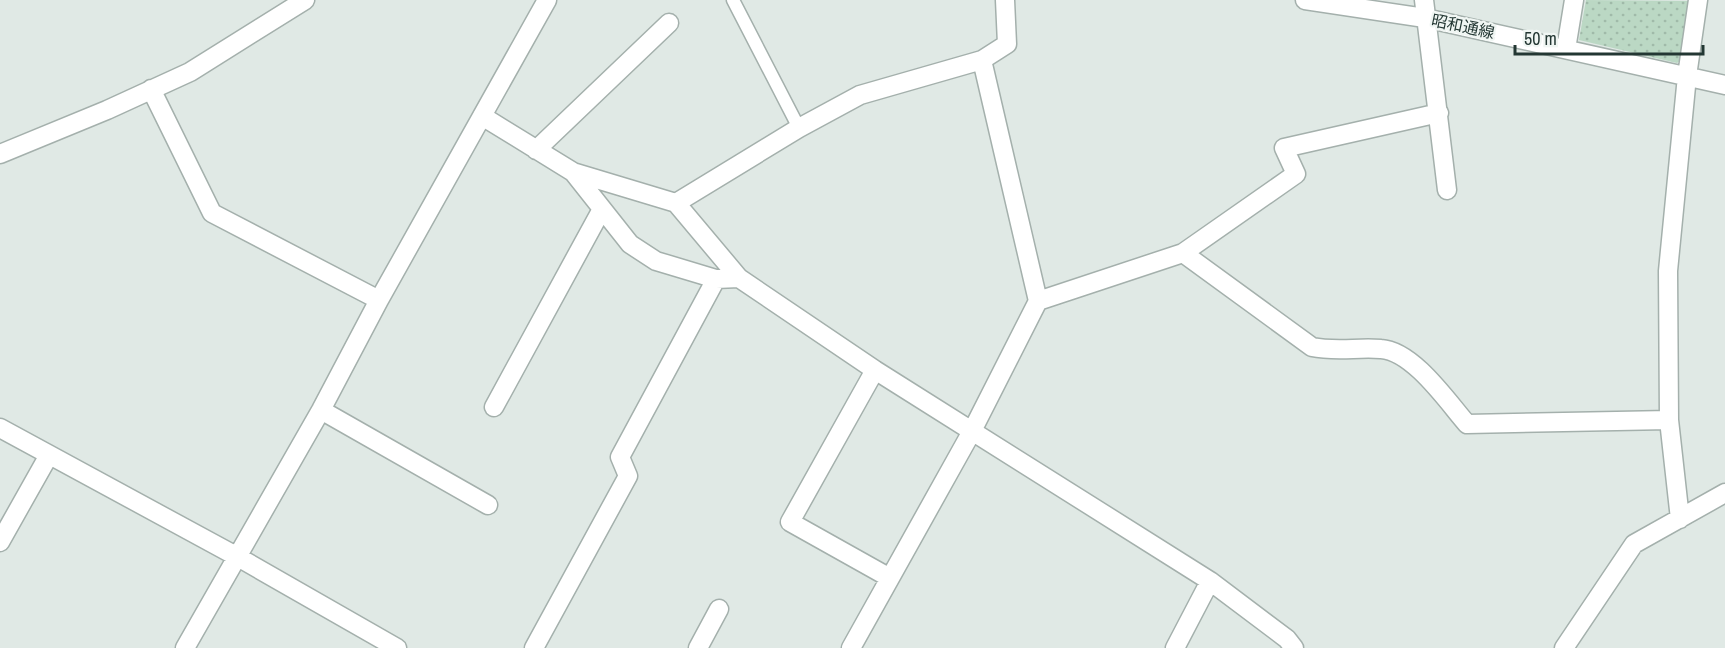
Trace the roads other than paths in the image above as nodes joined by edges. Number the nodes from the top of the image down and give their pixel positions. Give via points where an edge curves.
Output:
1 (304, 0) edge
2 (547, 0) edge
3 (733, 0) edge
4 (1005, 0) edge
5 (1305, 0) edge
6 (1574, 0) edge
7 (1698, 0) edge
8 (1425, 9) edge
9 (669, 23) dead end
10 (1566, 49) junction
11 (982, 60) junction
12 (1687, 76) junction
13 (1725, 85) edge
14 (152, 90) junction
15 (1439, 113) junction
16 (482, 116) junction
17 (799, 128) junction
18 (536, 150) junction
19 (0, 154) edge
20 (573, 172) junction
21 (1447, 190) dead end
22 (676, 203) junction
23 (602, 209) junction
24 (1183, 253) junction
25 (739, 278) junction
26 (716, 279) junction
27 (379, 300) junction
28 (1038, 301) junction
29 (874, 370) junction
30 (494, 407) dead end
31 (321, 410) junction
32 (1669, 420) junction
33 (0, 428) edge
34 (971, 432) junction
35 (49, 455) junction
36 (1725, 493) edge
37 (488, 505) dead end
38 (1680, 519) junction
39 (0, 542) edge
40 (236, 556) junction
41 (890, 578) junction
42 (1210, 582) junction
43 (719, 609) dead end
44 (185, 648) edge
45 (397, 648) edge
46 (534, 648) edge
47 (698, 648) edge
48 (851, 648) edge
49 (1174, 648) edge
50 (1294, 648) edge
51 (1564, 648) edge

1 - 14 street via 190,72
2 - 16 street
3 - 17 lane
4 - 11 street via 1007,44
5 - 8 street, 昭和通線
6 - 10 street
7 - 12 street
8 - 10 street, 昭和通線
8 - 15 street
9 - 18 street
10 - 12 street, 昭和通線
11 - 17 street via 860,95
11 - 28 street
12 - 13 street, 昭和通線
12 - 32 street via 1668,271
14 - 19 street
14 - 27 street via 212,213
15 - 21 street
15 - 24 street via 1284,148 1296,174
16 - 18 street
16 - 27 street
17 - 22 street
18 - 20 street
20 - 22 street
20 - 23 street
22 - 25 street
23 - 26 street via 630,244 656,261
23 - 30 street
24 - 28 street
24 - 32 street via 1312,347 1333,351 1383,349 1407,357 1467,424
25 - 26 street
25 - 29 street
26 - 46 street via 620,457 628,476
27 - 31 street
28 - 34 street
29 - 34 street
29 - 41 street via 790,522
31 - 37 street
31 - 40 street
32 - 38 street
33 - 35 street
34 - 41 street
34 - 42 street
35 - 39 street
35 - 40 street
36 - 38 street
38 - 51 street via 1634,544
40 - 44 street
40 - 45 street
41 - 48 street
42 - 49 street
42 - 50 street
43 - 47 street

